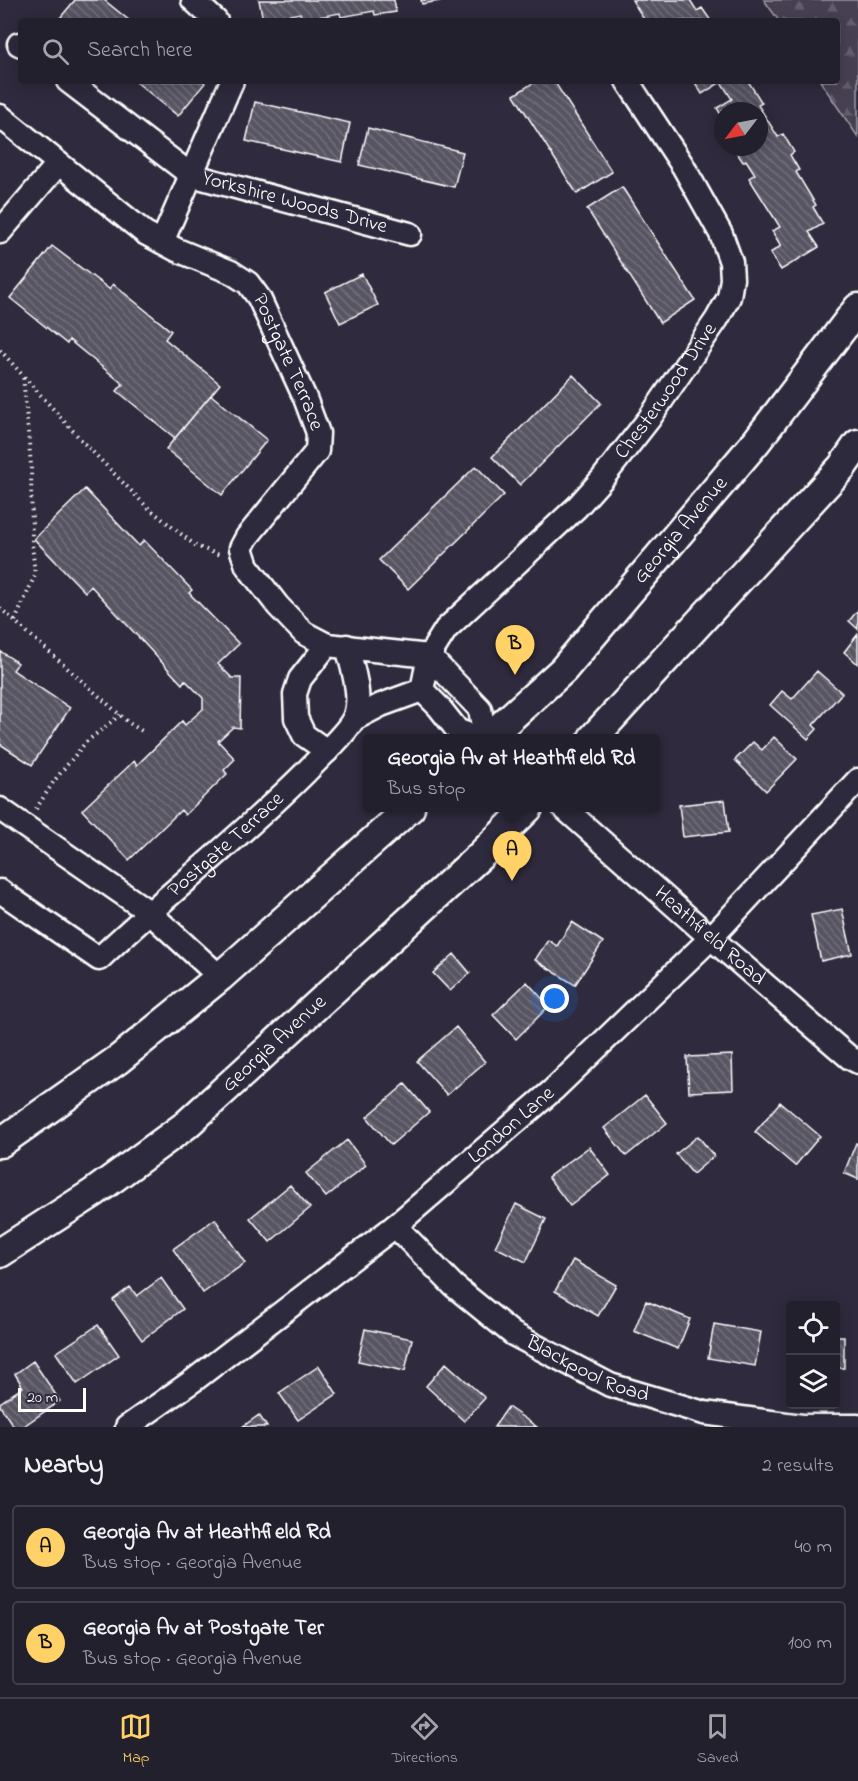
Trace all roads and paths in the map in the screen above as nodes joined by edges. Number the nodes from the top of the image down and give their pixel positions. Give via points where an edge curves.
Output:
1 (193, 0) edge
2 (213, 18) edge
3 (72, 84) edge
4 (231, 84) edge
5 (629, 84) edge
6 (0, 116) edge
7 (58, 164) junction
8 (191, 175) junction
9 (0, 232) edge
10 (410, 234) dead end
11 (162, 242) junction
12 (858, 308) edge
13 (0, 350) edge
14 (23, 375) junction
15 (858, 444) edge
16 (248, 566) junction
17 (0, 608) edge
18 (15, 621) junction
19 (337, 645) junction
20 (429, 656) junction
21 (422, 690) junction
22 (120, 715) junction
23 (354, 719) junction
24 (142, 731) dead end
25 (467, 734) edge
26 (486, 734) edge
27 (491, 734) edge
28 (597, 734) edge
29 (327, 751) junction
30 (858, 780) edge
31 (0, 808) edge
32 (404, 812) edge
33 (523, 812) edge
34 (570, 812) edge
35 (25, 825) junction
36 (0, 891) edge
37 (149, 912) junction
38 (711, 938) junction
39 (220, 977) junction
40 (858, 1062) edge
41 (0, 1143) edge
42 (394, 1226) junction
43 (0, 1253) edge
44 (858, 1426) edge
45 (127, 1427) edge

1 - 2 street
3 - 8 street, Yorkshire Woods Drive
4 - 8 street
5 - 20 street, Chesterwood Drive via 683,166 721,234 731,262 729,297 649,419 602,479 446,629
6 - 7 street, Postgate Terrace
7 - 9 street
7 - 11 street, Postgate Terrace
8 - 10 street, Yorkshire Woods Drive
8 - 11 street
11 - 16 street, Postgate Terrace via 248,283 259,298 318,433 317,451 241,548
12 - 27 main road, Georgia Avenue via 756,442 563,670
13 - 14 path
14 - 16 path via 146,506 196,546
14 - 18 path via 35,574
15 - 28 main road via 842,467
16 - 19 street via 304,633
17 - 18 path
18 - 22 path
19 - 20 street
19 - 23 street via 356,691
19 - 29 street via 300,679 295,694 296,718 304,735
20 - 21 street
20 - 26 street via 480,709
21 - 23 street, Postgate Terrace
21 - 25 street via 458,731
22 - 24 path
22 - 35 path via 86,742
23 - 29 street, Postgate Terrace
29 - 37 street, Postgate Terrace via 273,805
30 - 38 street, London Lane
31 - 35 street, Postgate Terrace
32 - 39 main road
33 - 43 main road, Georgia Avenue via 186,1125 93,1193
34 - 38 street, Heathfield Road
35 - 37 street, Postgate Terrace
36 - 37 street via 99,959
37 - 39 street, Postgate Terrace
38 - 40 street, Heathfield Road
38 - 42 street, London Lane via 553,1090
39 - 41 main road via 119,1059
42 - 44 street, Blackpool Road via 454,1286 513,1334 610,1385 704,1413 802,1426
42 - 45 street, London Lane

